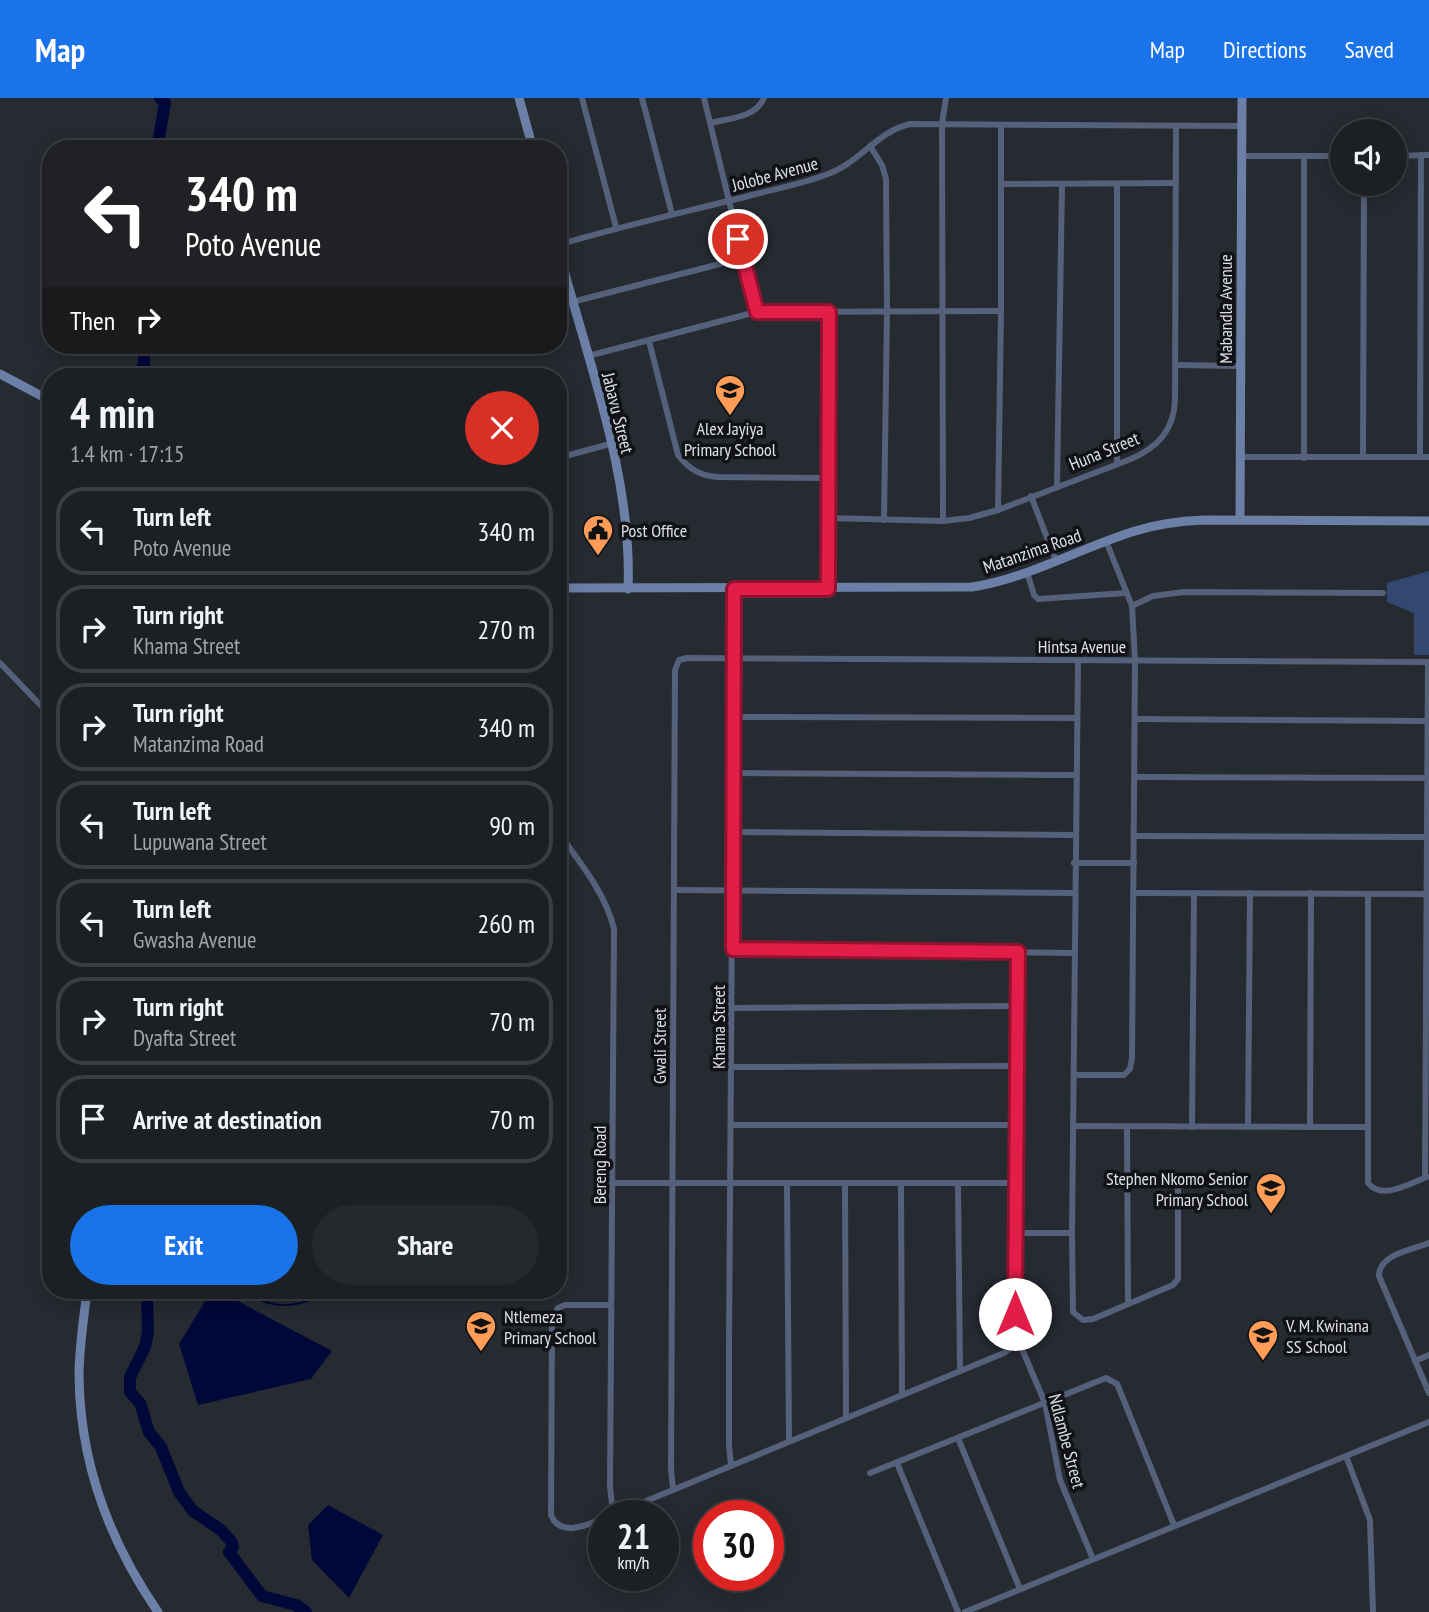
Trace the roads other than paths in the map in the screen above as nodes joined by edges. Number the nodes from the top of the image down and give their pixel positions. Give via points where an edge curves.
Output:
1 (519, 98) edge
2 (582, 98) edge
3 (642, 98) edge
4 (704, 98) edge
5 (764, 98) edge
6 (946, 98) edge
7 (1242, 98) edge
8 (711, 123) junction
9 (942, 124) junction
10 (1001, 125) junction
11 (1176, 126) junction
12 (1242, 127) junction
13 (531, 140) edge
14 (870, 146) junction
15 (1421, 155) junction
16 (1429, 155) edge
17 (1242, 156) junction
18 (1304, 156) junction
19 (1330, 156) edge
20 (1407, 156) edge
21 (1176, 183) junction
22 (1002, 184) junction
23 (1062, 184) junction
24 (1117, 184) junction
25 (1364, 196) edge
26 (730, 201) junction
27 (672, 214) junction
28 (616, 227) junction
29 (567, 243) edge
30 (743, 258) junction
31 (567, 282) edge
32 (572, 302) junction
33 (887, 311) junction
34 (943, 311) junction
35 (1001, 311) junction
36 (757, 312) junction
37 (829, 312) junction
38 (649, 341) junction
39 (588, 356) junction
40 (1176, 365) junction
41 (1241, 366) junction
42 (0, 373) edge
43 (42, 396) edge
44 (610, 444) junction
45 (567, 456) edge
46 (1240, 457) junction
47 (1363, 457) junction
48 (1420, 457) junction
49 (1429, 457) edge
50 (1304, 458) junction
51 (1116, 464) junction
52 (829, 478) junction
53 (1057, 485) junction
54 (1031, 496) junction
55 (998, 510) junction
56 (829, 518) junction
57 (884, 520) junction
58 (1240, 520) junction
59 (943, 521) junction
60 (1429, 521) edge
61 (1106, 541) junction
62 (1056, 561) junction
63 (1027, 572) junction
64 (567, 588) edge
65 (628, 589) junction
66 (734, 589) junction
67 (828, 589) junction
68 (1126, 593) junction
69 (1383, 593) dead end
70 (1132, 606) junction
71 (735, 658) junction
72 (1135, 660) junction
73 (1078, 661) junction
74 (0, 663) edge
75 (1428, 663) edge
76 (42, 707) edge
77 (735, 717) junction
78 (1077, 718) junction
79 (1135, 719) junction
80 (1427, 721) junction
81 (733, 773) junction
82 (1076, 775) junction
83 (1135, 777) junction
84 (1426, 778) junction
85 (733, 832) junction
86 (1074, 835) junction
87 (1134, 836) junction
88 (1427, 837) edge
89 (567, 845) edge
90 (1074, 863) junction
91 (1134, 863) junction
92 (675, 890) junction
93 (732, 890) junction
94 (1074, 892) junction
95 (1134, 893) junction
96 (1194, 893) junction
97 (1250, 893) junction
98 (1311, 893) junction
99 (1425, 894) junction
100 (1368, 895) junction
101 (733, 949) junction
102 (1018, 952) junction
103 (1073, 953) junction
104 (1428, 974) edge
105 (1016, 1006) junction
106 (731, 1008) junction
107 (1016, 1066) junction
108 (731, 1067) junction
109 (1074, 1075) junction
110 (731, 1125) junction
111 (1016, 1125) junction
112 (1073, 1126) junction
113 (1192, 1127) junction
114 (1248, 1127) junction
115 (1310, 1127) junction
116 (1367, 1127) junction
117 (1127, 1128) junction
118 (1427, 1177) edge
119 (1127, 1179) junction
120 (673, 1182) junction
121 (730, 1182) junction
122 (614, 1183) junction
123 (787, 1184) junction
124 (845, 1184) junction
125 (901, 1184) junction
126 (958, 1184) junction
127 (1016, 1184) junction
128 (1016, 1233) junction
129 (1072, 1233) junction
130 (1428, 1246) edge
131 (86, 1299) edge
132 (1128, 1304) junction
133 (611, 1305) junction
134 (1019, 1342) junction
135 (1429, 1356) edge
136 (1415, 1361) junction
137 (960, 1370) junction
138 (1429, 1393) edge
139 (902, 1394) junction
140 (1045, 1403) junction
141 (846, 1418) junction
142 (1429, 1422) edge
143 (958, 1438) junction
144 (789, 1441) junction
145 (1346, 1456) junction
146 (897, 1463) junction
147 (732, 1465) junction
148 (870, 1473) dead end
149 (673, 1489) junction
150 (611, 1500) edge
151 (647, 1500) edge
152 (588, 1524) edge
153 (1174, 1525) junction
154 (1093, 1559) junction
155 (1020, 1589) junction
156 (159, 1612) edge
157 (958, 1612) edge
158 (965, 1612) edge
159 (1373, 1612) edge

1 - 13 street
2 - 28 street
3 - 27 street
4 - 8 street
5 - 8 street via 749,114
6 - 9 street
7 - 12 street, Mabandla Avenue
8 - 26 street
9 - 10 street, Jolobe Avenue
9 - 14 street, Jolobe Avenue via 904,126
9 - 34 street
10 - 11 street, Jolobe Avenue
10 - 22 street
11 - 12 street, Jolobe Avenue
11 - 21 street, Huna Street
12 - 17 street, Mabandla Avenue
14 - 26 street, Jolobe Avenue via 828,174
14 - 33 street via 886,180
15 - 16 street
15 - 20 street
15 - 48 street
17 - 18 street
17 - 41 street, Mabandla Avenue
18 - 19 street
18 - 50 street
21 - 24 street
21 - 40 street, Huna Street
22 - 23 street
22 - 35 street
23 - 24 street
23 - 53 street
24 - 51 street
25 - 47 street
26 - 27 street, Jolobe Avenue
26 - 30 street
27 - 28 street, Jolobe Avenue
28 - 29 street, Jolobe Avenue
30 - 32 street
30 - 36 street
31 - 32 street, Jabavu Street
32 - 39 street, Jabavu Street
33 - 34 street
33 - 37 street
33 - 57 street
34 - 35 street
34 - 59 street
35 - 55 street
36 - 37 street
36 - 38 street
37 - 52 street
38 - 39 street
38 - 52 street via 678,455 690,469 718,477
39 - 44 street, Jabavu Street
40 - 41 street
40 - 51 street, Huna Street via 1175,415 1168,430 1148,450
41 - 46 street, Mabandla Avenue
42 - 43 street
44 - 45 street
44 - 65 street, Jabavu Street via 627,524
46 - 50 street
46 - 58 street, Mabandla Avenue
47 - 48 street
47 - 50 street
48 - 49 street
51 - 53 street, Huna Street
52 - 56 street
53 - 54 street, Huna Street
54 - 55 street, Huna Street
54 - 62 street
55 - 59 street, Huna Street
56 - 57 street, Huna Street
56 - 67 street
57 - 59 street, Huna Street
58 - 60 street, Matanzima Road
58 - 61 street, Matanzima Road via 1166,524
61 - 62 street, Matanzima Road
61 - 68 street
62 - 63 street, Matanzima Road
63 - 67 street, Matanzima Road via 972,587
63 - 68 street via 1038,599
64 - 65 street, Matanzima Road
65 - 66 street, Matanzima Road
66 - 67 street, Matanzima Road
66 - 71 street, Khama Street
68 - 70 street
69 - 70 street via 1184,592 1153,596
70 - 72 street
71 - 73 street, Hintsa Avenue
71 - 77 street, Khama Street
71 - 92 street, Gwali Street via 682,659 676,666
72 - 73 street, Hintsa Avenue
72 - 75 street, Hintsa Avenue
72 - 79 street
73 - 78 street
74 - 76 street
75 - 80 street
77 - 78 street
77 - 81 street, Khama Street
78 - 82 street
79 - 80 street
79 - 83 street
80 - 84 street
81 - 82 street
81 - 85 street, Khama Street
82 - 86 street
83 - 84 street
83 - 87 street
84 - 88 street
85 - 86 street
85 - 93 street, Khama Street
86 - 90 street
87 - 88 street
87 - 91 street
88 - 99 street
89 - 122 street, Bereng Road via 597,890 614,929
90 - 91 street
90 - 94 street
91 - 95 street
92 - 93 street
92 - 120 street, Gwali Street
93 - 94 street
93 - 101 street, Khama Street
94 - 103 street
95 - 96 street
95 - 109 street via 1130,1069 1120,1076
96 - 97 street
96 - 113 street
97 - 98 street
97 - 114 street
98 - 100 street
98 - 115 street
99 - 100 street
99 - 104 street
100 - 116 street
101 - 102 street
101 - 106 street, Khama Street
102 - 103 street
102 - 105 street, Ndlambe Street
103 - 109 street
104 - 118 street
105 - 106 street
105 - 107 street, Ndlambe Street
106 - 108 street, Khama Street
107 - 108 street
107 - 111 street, Ndlambe Street
108 - 110 street, Khama Street
109 - 112 street
110 - 111 street
110 - 121 street, Khama Street
111 - 127 street, Ndlambe Street
112 - 117 street
112 - 129 street
113 - 114 street
113 - 117 street
114 - 115 street
115 - 116 street
116 - 118 street via 1367,1183 1386,1191
117 - 119 street
119 - 132 street
119 - 132 street via 1170,1180 1179,1190 1178,1279
120 - 121 street
120 - 122 street
120 - 149 street, Gwali Street
121 - 123 street
121 - 147 street, Khama Street
122 - 133 street, Bereng Road
123 - 124 street
123 - 144 street
124 - 125 street
124 - 141 street
125 - 126 street
125 - 139 street
126 - 127 street
126 - 137 street
127 - 128 street, Ndlambe Street
128 - 129 street
128 - 134 street, Ndlambe Street
129 - 132 street via 1073,1312 1088,1320
130 - 136 street via 1390,1258 1379,1270
131 - 156 street via 79,1375 85,1444 110,1529
133 - 150 street, Bereng Road
133 - 152 street via 565,1305 553,1316 551,1516 565,1528
134 - 137 street via 1004,1353
134 - 140 street, Ndlambe Street
135 - 136 street
136 - 138 street
137 - 139 street
139 - 141 street
140 - 143 street
140 - 153 street via 1098,1380 1106,1378 1117,1384
140 - 154 street, Ndlambe Street via 1060,1480
141 - 144 street
142 - 145 street
143 - 146 street
143 - 155 street
144 - 147 street
145 - 153 street
145 - 159 street via 1370,1520
146 - 148 street
146 - 157 street
147 - 149 street
149 - 151 street
153 - 154 street
154 - 155 street
155 - 158 street

